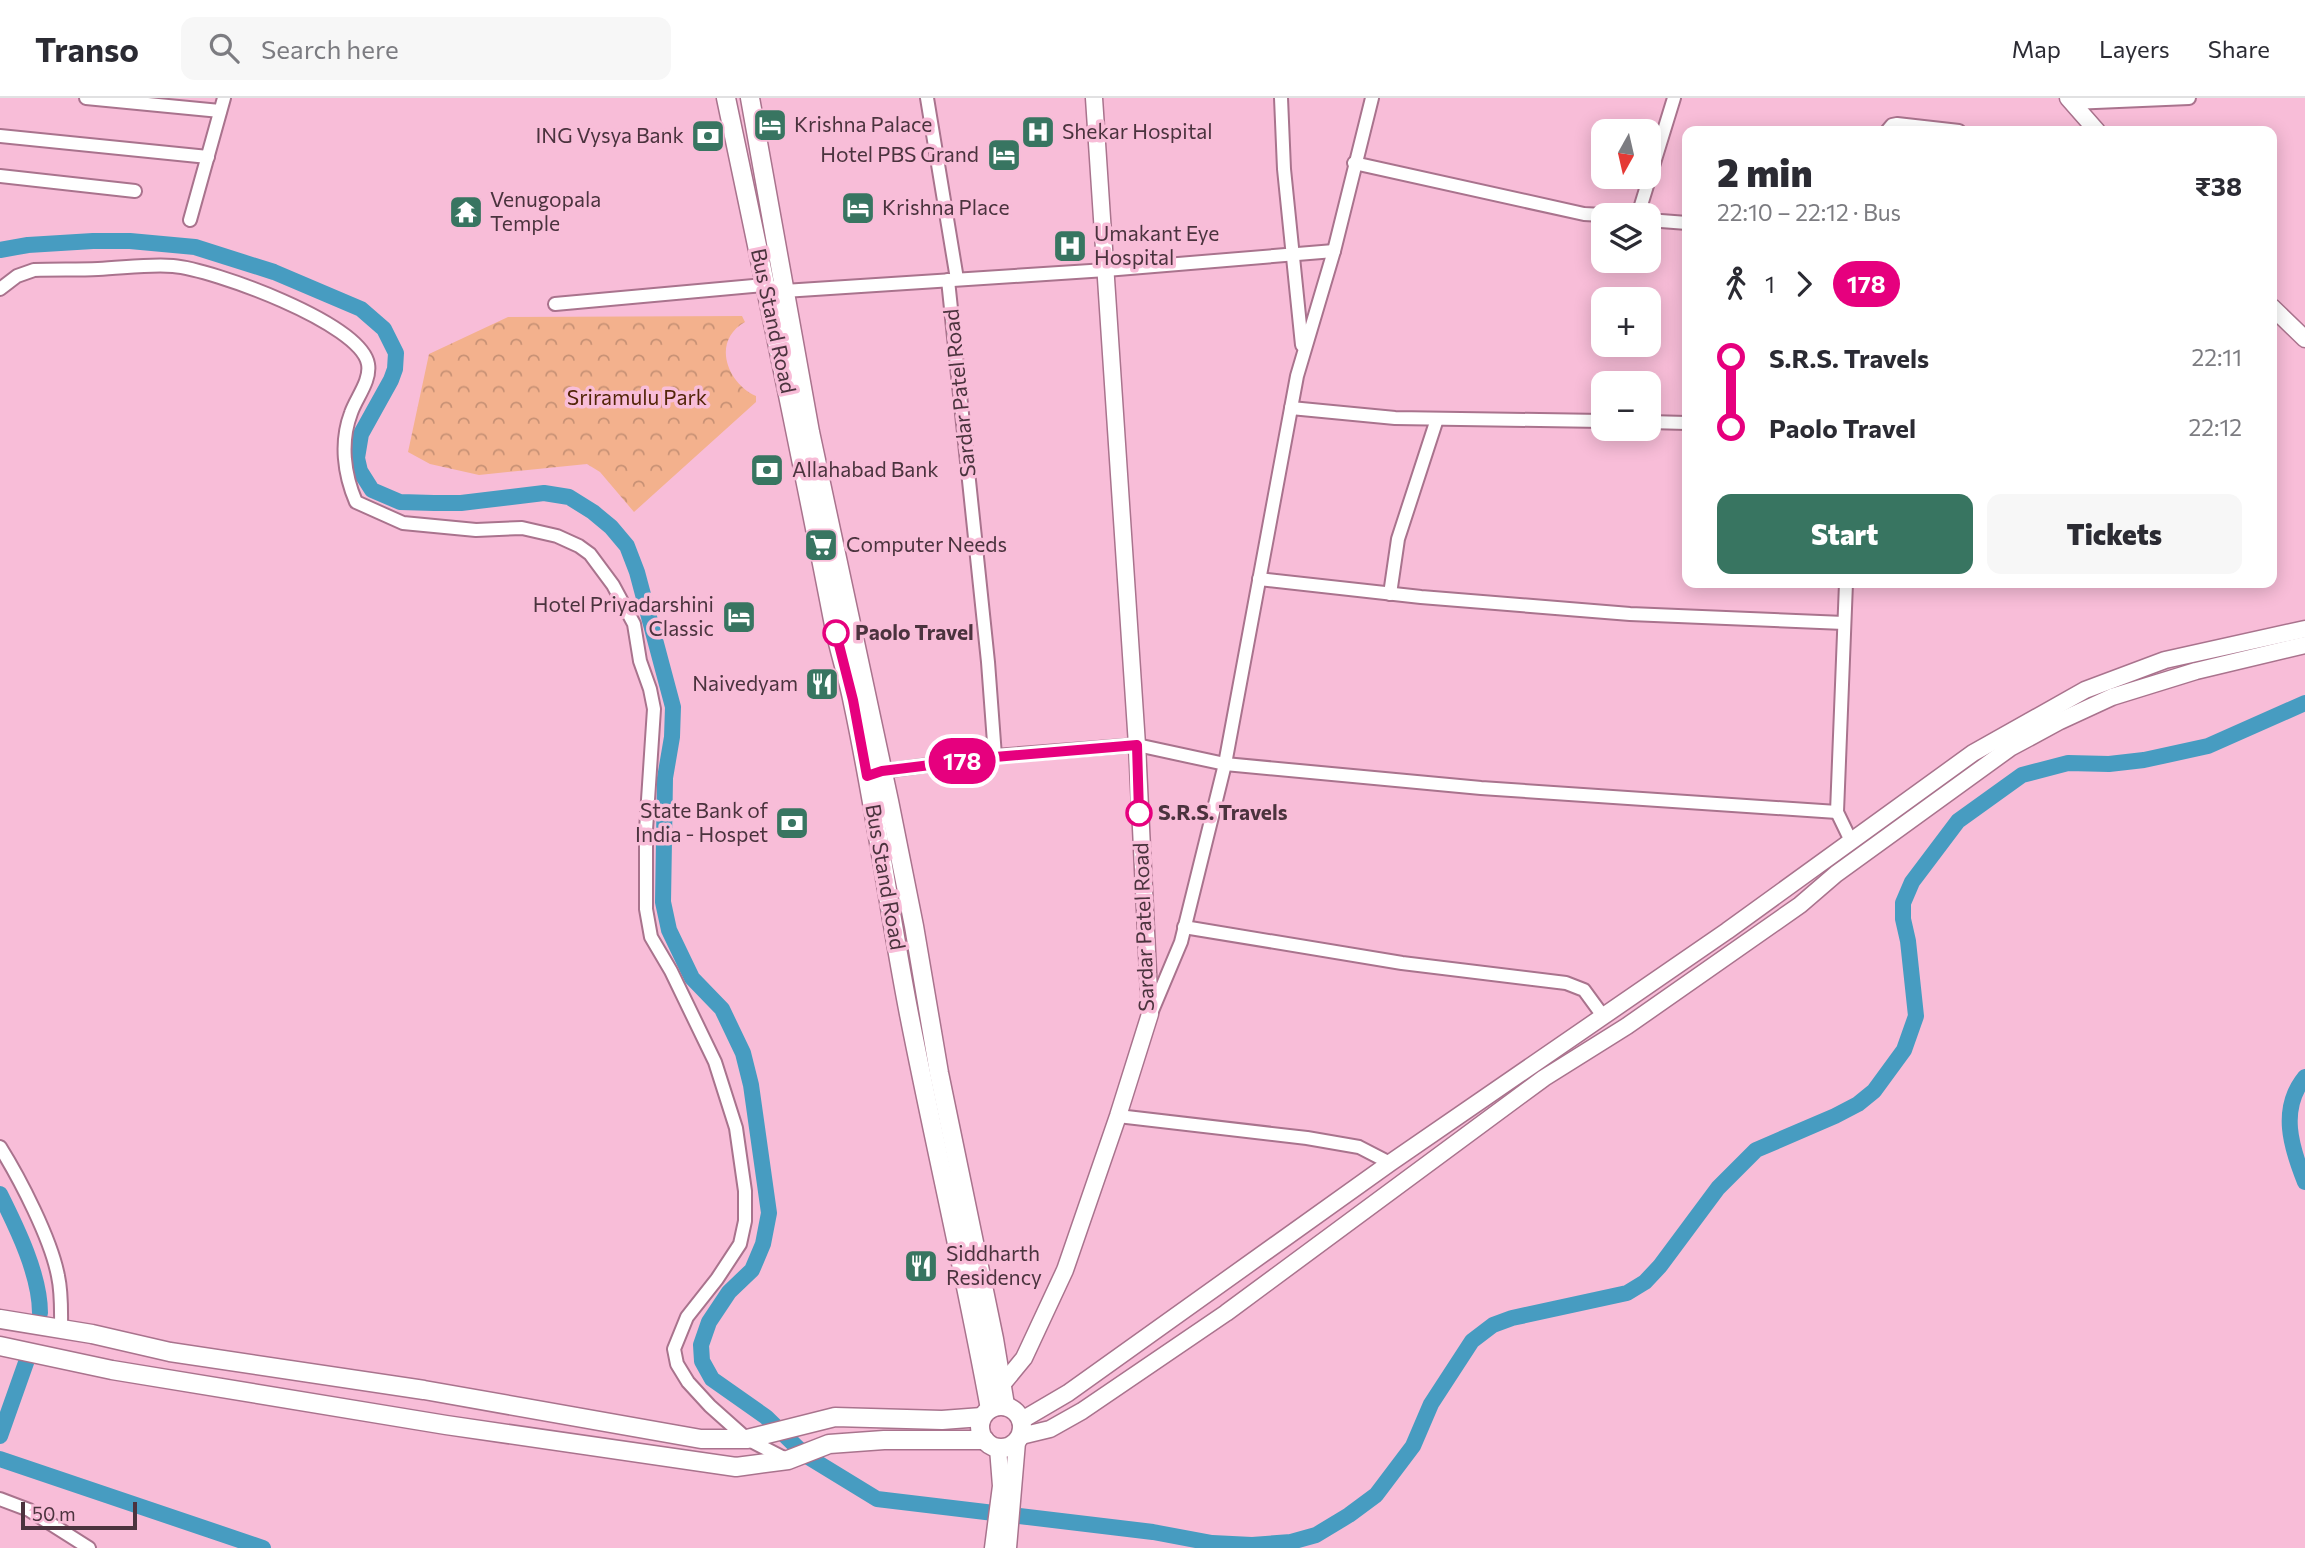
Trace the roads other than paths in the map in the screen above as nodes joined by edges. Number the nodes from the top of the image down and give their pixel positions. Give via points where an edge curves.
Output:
1 (86, 98) edge
2 (726, 98) edge
3 (750, 98) edge
4 (927, 98) edge
5 (1094, 98) edge
6 (1281, 98) edge
7 (1372, 98) edge
8 (1674, 98) edge
9 (2189, 98) edge
10 (2070, 100) edge
11 (222, 104) edge
12 (1891, 126) edge
13 (1915, 126) edge
14 (2092, 126) edge
15 (0, 136) edge
16 (208, 157) junction
17 (1354, 163) junction
18 (0, 176) edge
19 (135, 191) dead end
20 (1642, 203) edge
21 (1591, 214) edge
22 (190, 220) dead end
23 (1661, 221) edge
24 (1682, 223) edge
25 (1334, 251) junction
26 (1293, 255) junction
27 (1106, 270) junction
28 (953, 280) junction
29 (765, 285) junction
30 (0, 289) edge
31 (784, 291) junction
32 (555, 304) dead end
33 (2277, 312) edge
34 (2305, 339) edge
35 (1303, 354) junction
36 (1291, 408) junction
37 (1437, 419) junction
38 (1591, 421) edge
39 (1661, 422) edge
40 (1682, 423) edge
41 (1259, 579) junction
42 (1846, 588) edge
43 (1391, 594) junction
44 (1843, 623) junction
45 (2305, 629) edge
46 (2305, 645) edge
47 (1137, 745) junction
48 (995, 757) junction
49 (1225, 764) junction
50 (875, 774) junction
51 (1837, 813) junction
52 (1851, 841) junction
53 (1184, 928) junction
54 (1150, 1014) junction
55 (1603, 1016) junction
56 (1118, 1116) junction
57 (0, 1147) edge
58 (1390, 1163) junction
59 (0, 1319) edge
60 (61, 1331) junction
61 (0, 1346) edge
62 (1001, 1386) junction
63 (992, 1410) junction
64 (1020, 1433) junction
65 (755, 1437) junction
66 (991, 1444) junction
67 (791, 1459) junction
68 (1008, 1487) junction
69 (0, 1499) edge
70 (1004, 1522) junction
71 (89, 1548) edge
72 (993, 1548) edge
73 (1008, 1548) edge

1 - 11 street
2 - 29 main road, Bus Stand Road
3 - 31 main road, Bus Stand Road
4 - 28 street, Sardar Patel Road
5 - 27 street, Sardar Patel Road
6 - 26 street
7 - 17 street
8 - 20 street
9 - 10 street
10 - 14 street
11 - 16 street
12 - 13 street
15 - 16 street
16 - 22 street
17 - 21 street
17 - 25 street
18 - 19 street
23 - 24 street
25 - 26 street
25 - 35 street
26 - 27 street
26 - 35 street
27 - 28 street, Sardar Patel Road
27 - 47 street, Sardar Patel Road
28 - 31 street, Sardar Patel Road
28 - 48 street, Sardar Patel Road
29 - 31 street
29 - 32 street
29 - 50 main road, Bus Stand Road via 834,627
30 - 65 street via 34,270 172,266 239,282 314,316 360,346 369,368 350,415 346,440 348,483 356,502 403,523 476,530 522,528 557,536 590,554 613,585 634,624 654,709 646,830 646,909 651,937 715,1062 736,1128 746,1191 740,1244 687,1317 674,1349 688,1382
31 - 50 main road, Bus Stand Road
33 - 34 street
35 - 36 street
36 - 37 street
36 - 41 street
37 - 38 street
37 - 43 street via 1398,539
39 - 40 street
41 - 43 street
41 - 49 street
42 - 44 street
43 - 44 street via 1630,614
44 - 51 street
45 - 52 street via 2165,660 2085,690 1973,753
46 - 64 street via 2112,697 2010,748 1800,905 1544,1079 1226,1312 1082,1411 1050,1429
47 - 48 street
47 - 49 street
47 - 54 street, Sardar Patel Road
48 - 50 street
49 - 51 street
49 - 53 street
50 - 62 main road, Bus Stand Road via 914,926
50 - 63 main road, Bus Stand Road via 908,1011
51 - 52 street
52 - 55 street
53 - 54 street
53 - 55 street via 1402,963 1566,983 1584,990
54 - 56 street, Sardar Patel Road
55 - 58 street
56 - 58 street via 1307,1138 1359,1147
56 - 62 street, Sardar Patel Road via 1065,1270 1024,1358
57 - 60 street via 34,1210 58,1274
58 - 64 street via 1068,1393
59 - 60 main road
60 - 65 main road via 701,1439
61 - 67 main road via 112,1370 446,1425 736,1467
62 - 63 main road, Bus Stand Road
63 - 64 main road via 1013,1409
63 - 65 main road via 942,1420 825,1418
63 - 66 main road via 980,1429
64 - 66 main road via 1009,1447
64 - 68 street
65 - 67 street
66 - 67 main road via 884,1440 828,1444
66 - 68 street
68 - 70 street
69 - 71 street via 29,1510
70 - 72 street
70 - 73 street

